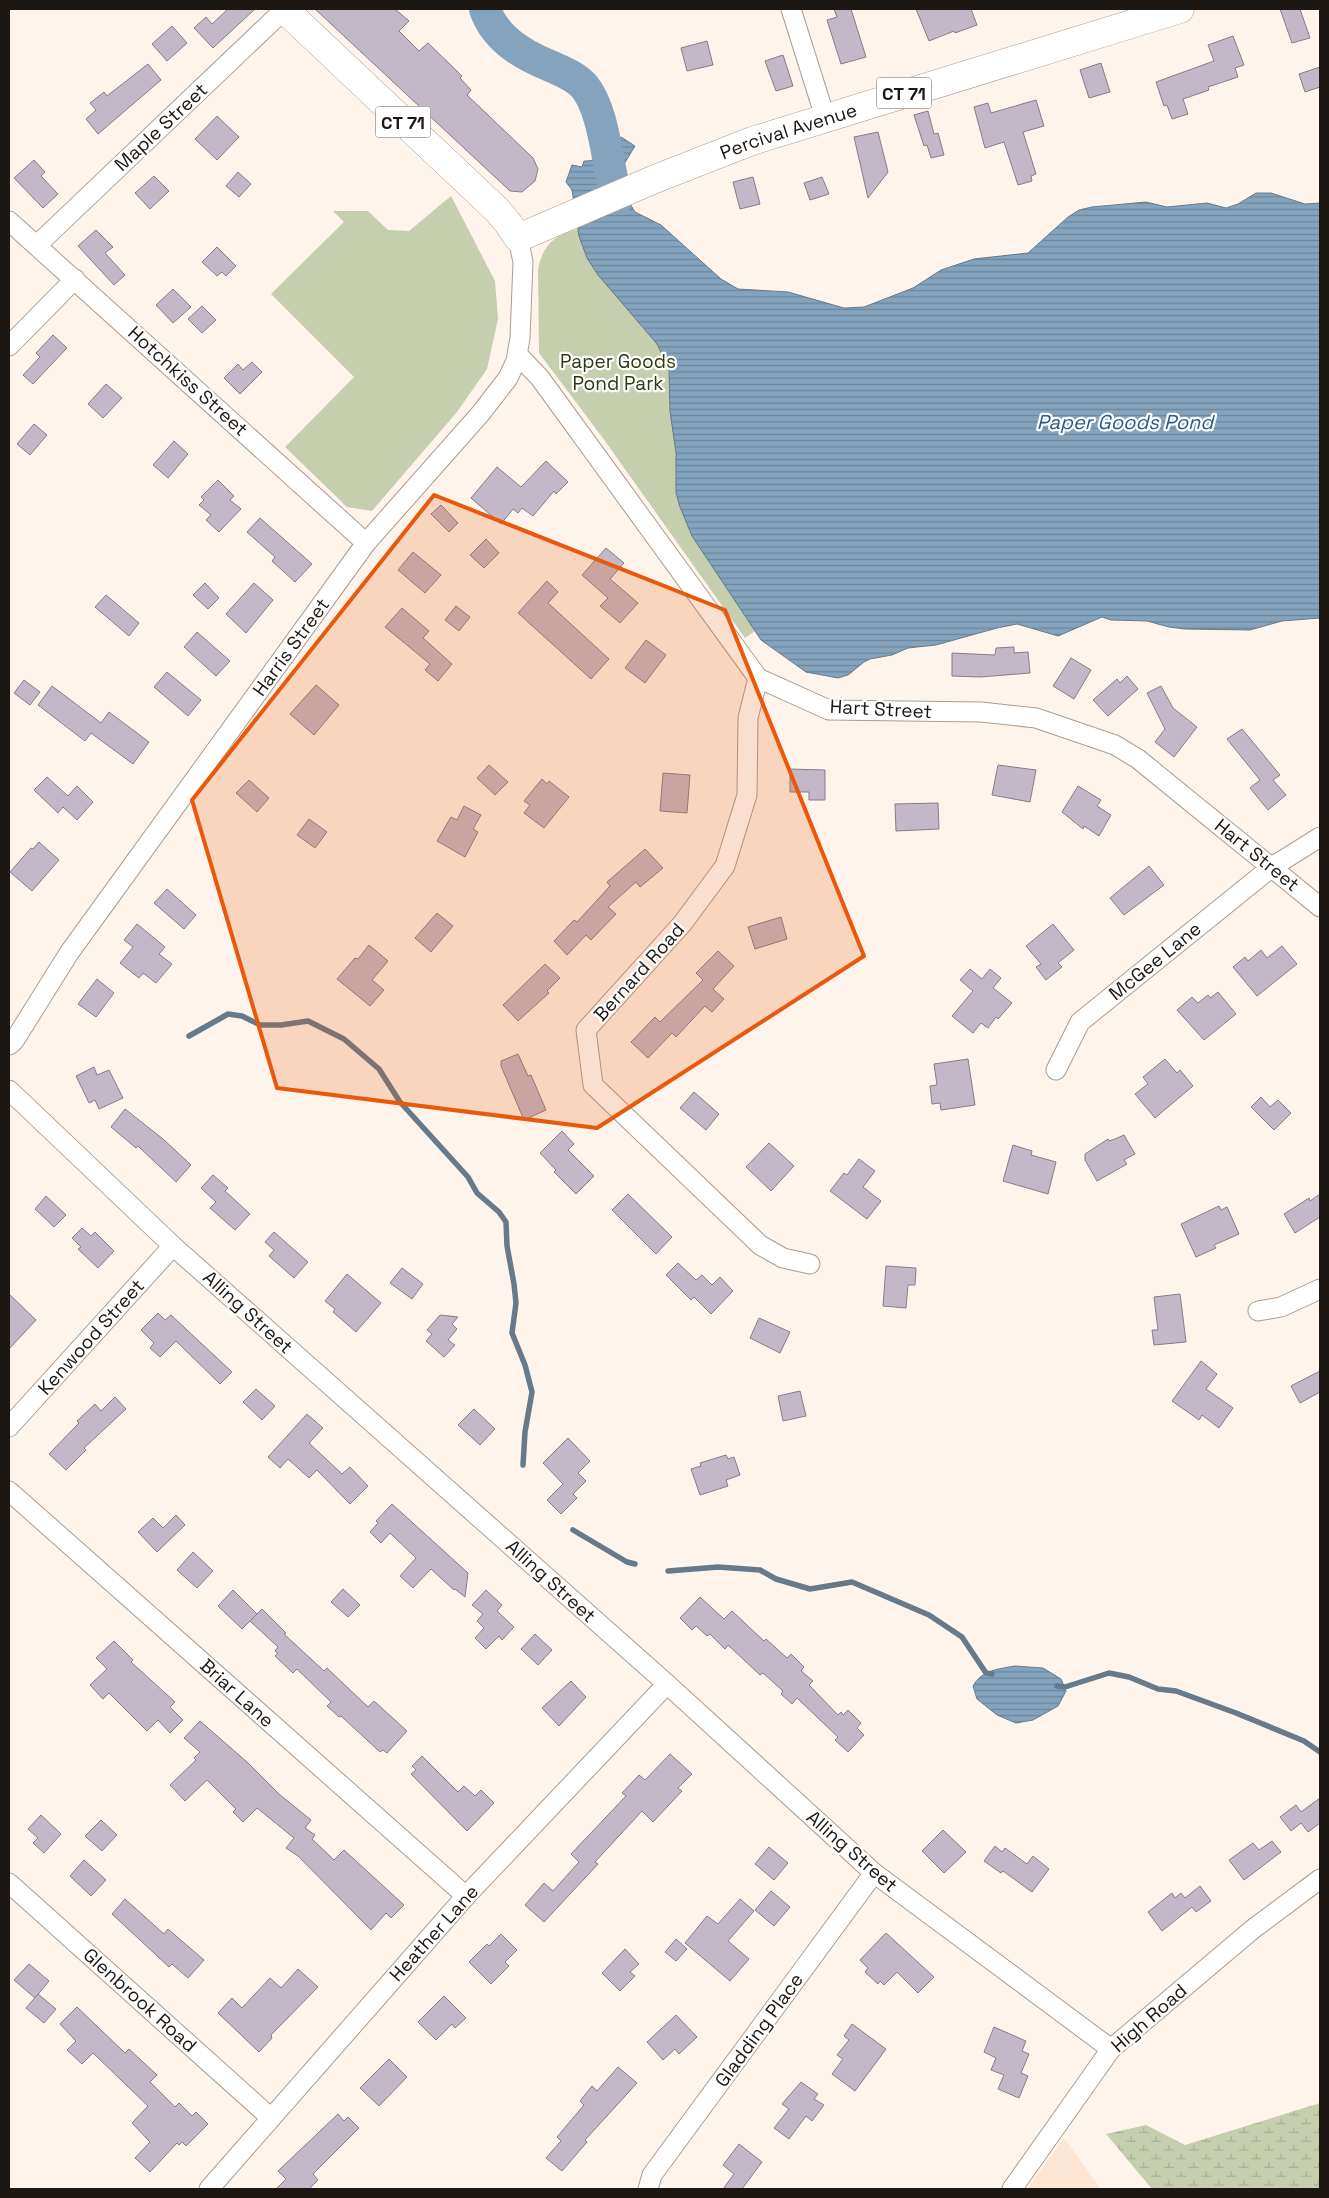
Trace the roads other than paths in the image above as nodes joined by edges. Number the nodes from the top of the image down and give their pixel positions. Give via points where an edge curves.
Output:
1 (285, 9) edge
2 (791, 9) edge
3 (1180, 9) edge
4 (1151, 13) edge
5 (825, 117) junction
6 (9, 221) edge
7 (518, 238) junction
8 (37, 244) junction
9 (75, 279) junction
10 (9, 346) edge
11 (518, 355) junction
12 (366, 543) junction
13 (758, 678) junction
14 (1320, 837) edge
15 (1272, 867) junction
16 (1320, 907) edge
17 (9, 1045) edge
18 (1056, 1070) dead end
19 (9, 1090) edge
20 (173, 1246) junction
21 (810, 1264) dead end
22 (1320, 1289) edge
23 (1258, 1311) dead end
24 (9, 1427) edge
25 (9, 1490) edge
26 (667, 1684) junction
27 (874, 1873) junction
28 (1320, 1879) edge
29 (9, 1883) edge
30 (466, 1896) junction
31 (1111, 2049) junction
32 (271, 2118) junction
33 (210, 2189) edge
34 (648, 2189) edge
35 (1012, 2189) edge

1 - 7 main road, CT 71 via 497,210
1 - 8 street, Maple Street
2 - 5 street
3 - 4 main road, Percival Avenue / CT 71
4 - 5 main road, Percival Avenue / CT 71
5 - 7 main road, Percival Avenue / CT 71 via 728,150
6 - 8 street, Hotchkiss Street
7 - 11 street, Harris Street via 523,262
8 - 9 street, Hotchkiss Street
9 - 10 street
9 - 12 street, Hotchkiss Street
11 - 12 street, Harris Street via 508,378 481,413
11 - 13 street, Hart Street via 540,378
12 - 17 street, Harris Street via 69,953
13 - 15 street, Hart Street via 829,710 981,712 1036,718 1092,736 1138,759
13 - 21 street, Bernard Road via 748,718 747,795 725,866 682,924 586,1030 593,1085 760,1245 783,1258
14 - 15 street, McGee Lane
15 - 16 street, Hart Street
15 - 18 street, McGee Lane via 1080,1022
19 - 20 street, Alling Street
20 - 24 street, Kenwood Street
20 - 26 street, Alling Street
22 - 23 street via 1281,1307
25 - 30 street, Briar Lane
26 - 27 street, Alling Street
26 - 30 street, Heather Lane
27 - 31 street, Alling Street
27 - 34 street, Gladding Place via 652,2175
28 - 31 street, High Road via 1253,1929
29 - 32 street, Glenbrook Road
30 - 32 street, Heather Lane
31 - 35 street, High Road
32 - 33 street, Heather Lane

